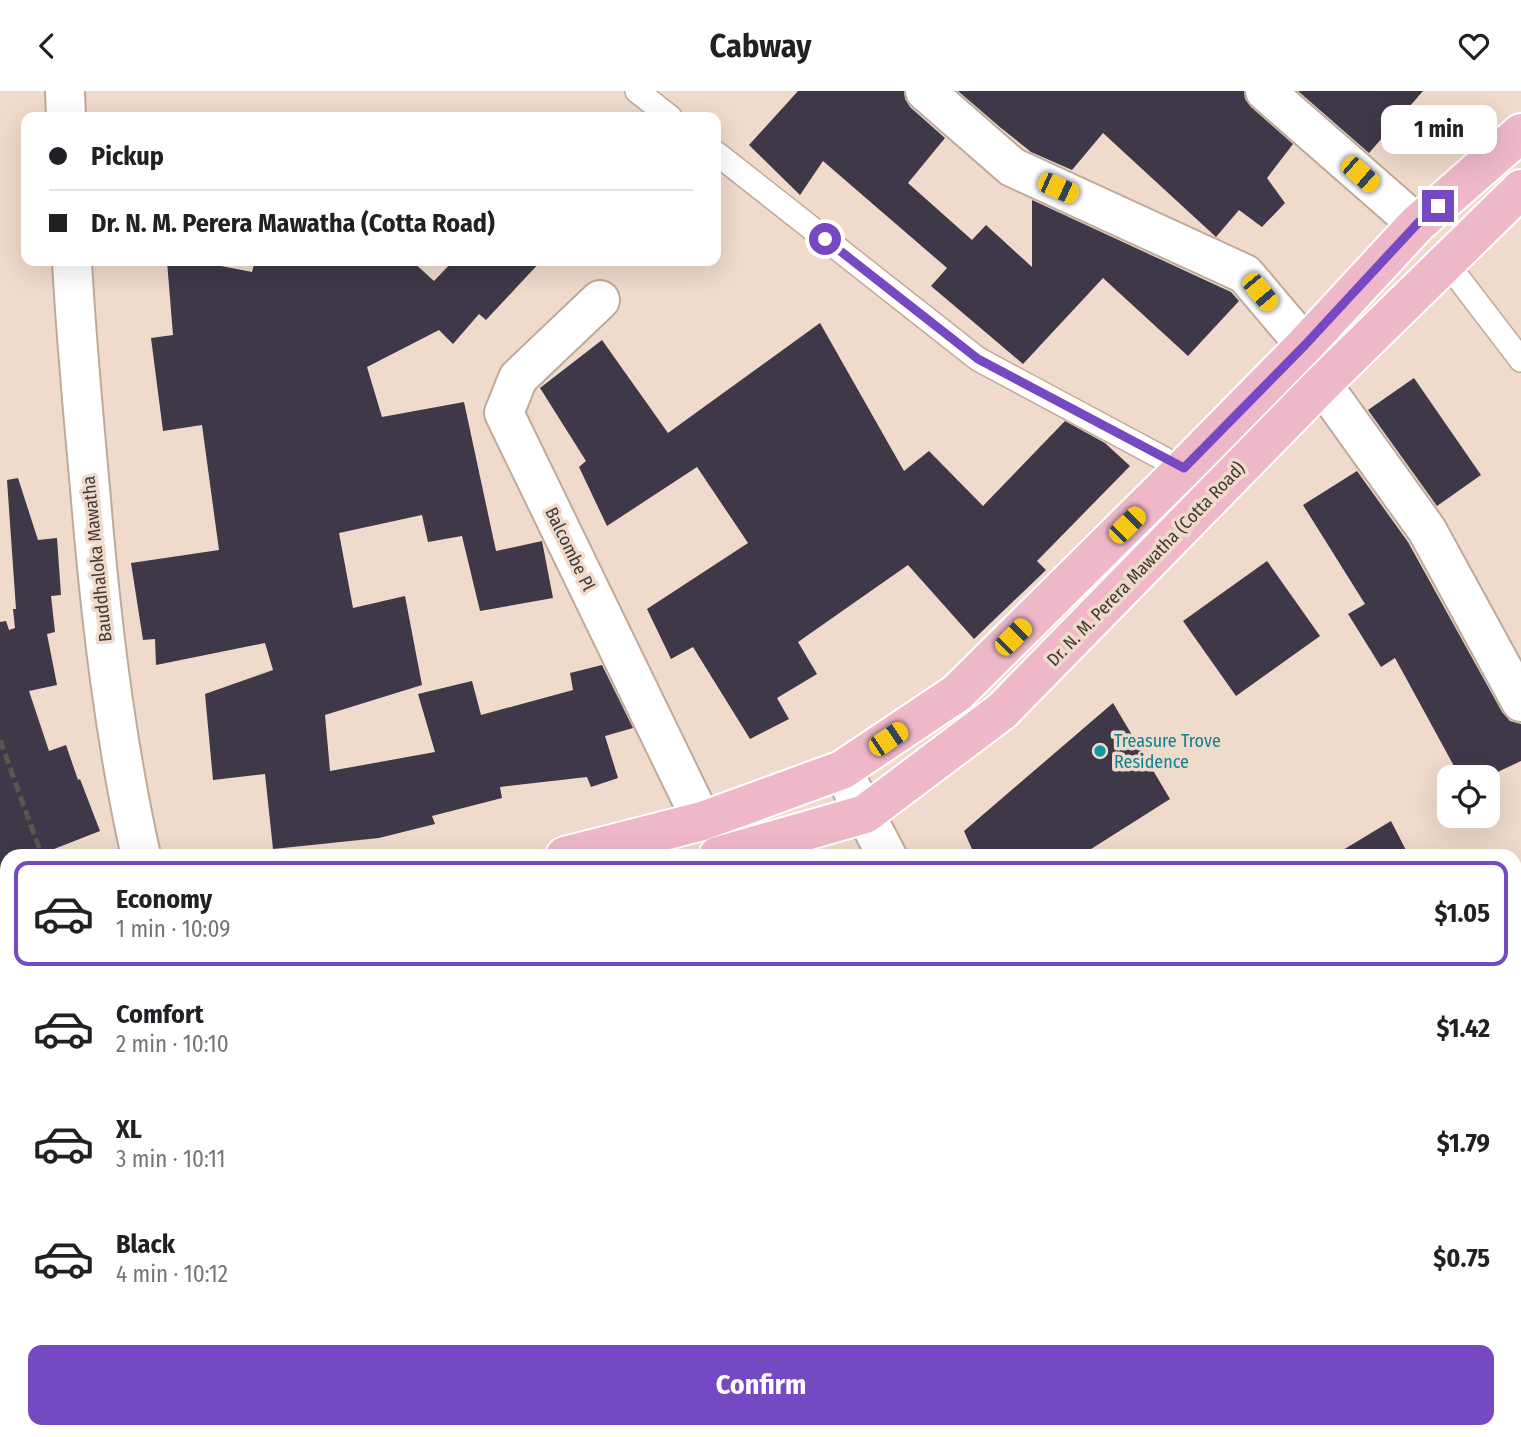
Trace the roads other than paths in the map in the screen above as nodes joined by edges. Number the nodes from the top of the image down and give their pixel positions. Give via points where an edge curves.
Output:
1 (65, 91) edge
2 (637, 91) edge
3 (925, 91) edge
4 (1265, 91) edge
5 (66, 112) edge
6 (664, 112) edge
7 (1521, 133) edge
8 (721, 157) edge
9 (1521, 189) edge
10 (1417, 224) junction
11 (1446, 263) junction
12 (72, 266) edge
13 (600, 300) dead end
14 (1305, 345) junction
15 (1521, 360) edge
16 (1322, 384) junction
17 (1184, 468) junction
18 (1521, 702) edge
19 (842, 770) junction
20 (865, 814) junction
21 (702, 821) junction
22 (139, 849) edge
23 (592, 849) edge
24 (742, 849) edge
25 (883, 849) edge

1 - 5 street
2 - 6 lane
3 - 14 street via 1012,167 1245,274
4 - 10 street
7 - 10 main road
8 - 17 lane via 978,359
9 - 11 main road, Dr. N. M. Perera Mawatha (Cotta Road)
10 - 14 main road
11 - 15 lane
11 - 16 main road, Dr. N. M. Perera Mawatha (Cotta Road)
12 - 22 street, Bauddhaloka Mawatha via 100,611
13 - 21 street, Balcombe Pl via 518,378 504,413
14 - 17 main road
16 - 18 street via 1427,530
16 - 20 main road, Dr. N. M. Perera Mawatha (Cotta Road) via 1002,711
17 - 19 main road via 957,693
19 - 20 street
19 - 21 main road
20 - 24 main road, Dr. N. M. Perera Mawatha (Cotta Road)
20 - 25 street
21 - 23 main road

